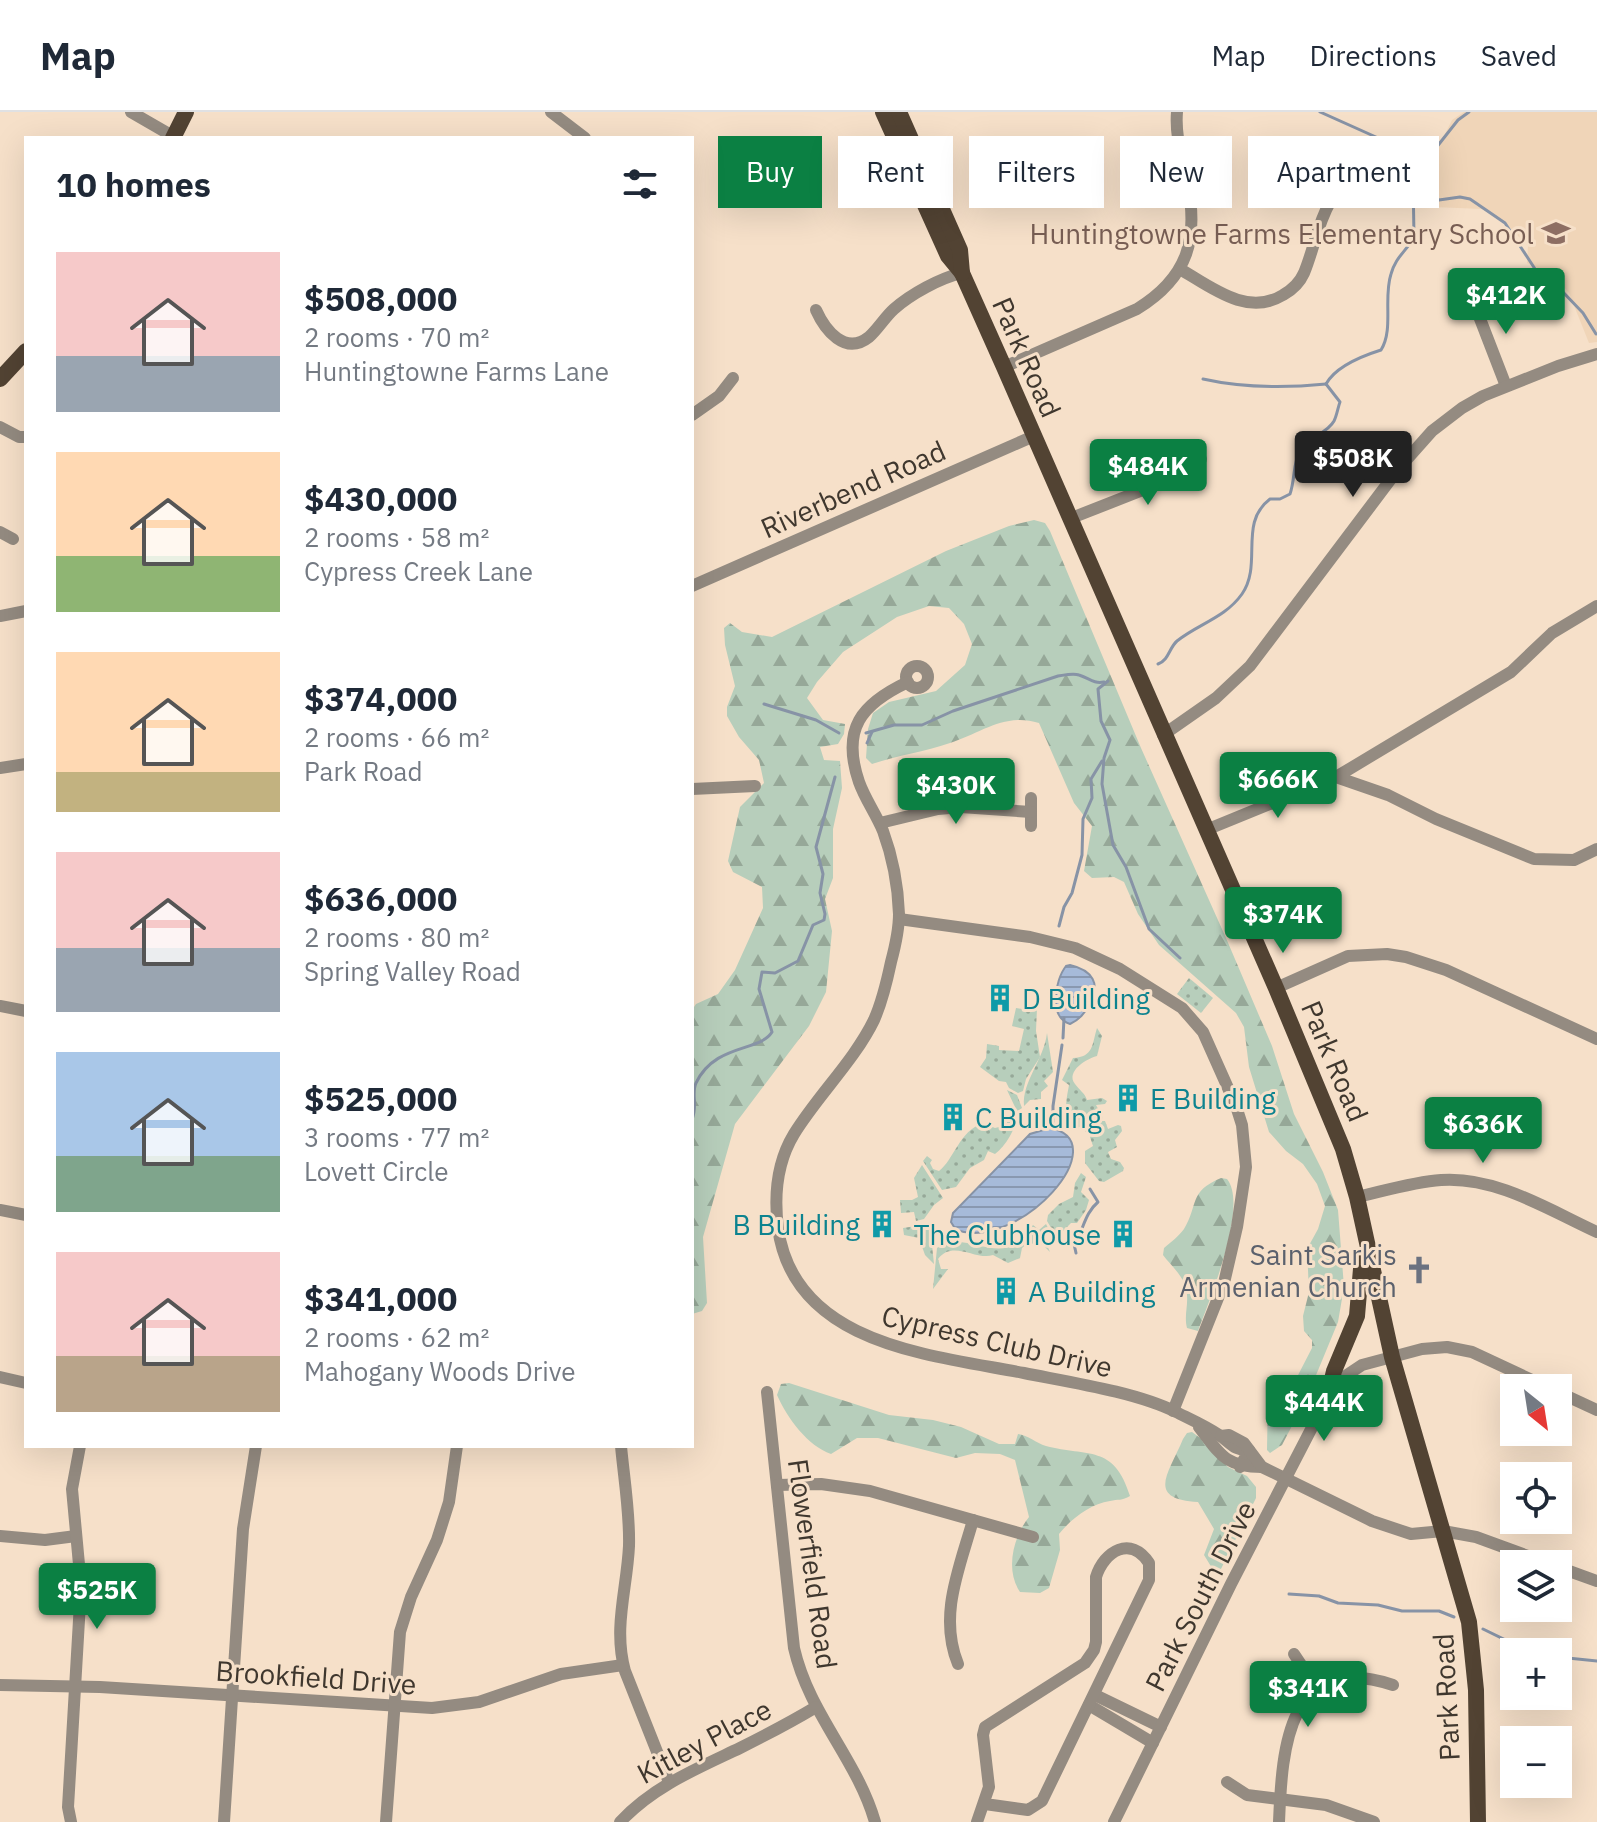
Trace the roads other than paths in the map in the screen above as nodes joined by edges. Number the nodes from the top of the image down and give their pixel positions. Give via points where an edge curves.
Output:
1 (131, 112) edge
2 (186, 112) edge
3 (551, 112) edge
4 (883, 112) edge
5 (899, 112) edge
6 (1177, 112) edge
7 (172, 136) edge
8 (174, 136) edge
9 (582, 136) edge
10 (1327, 208) edge
11 (1180, 269) junction
12 (962, 273) junction
13 (1472, 298) dead end
14 (816, 310) dead end
15 (24, 353) edge
16 (1597, 354) edge
17 (1004, 367) junction
18 (733, 378) dead end
19 (0, 379) edge
20 (1506, 386) junction
21 (694, 414) edge
22 (0, 427) edge
23 (1034, 436) junction
24 (24, 437) edge
25 (1201, 459) dead end
26 (1069, 519) junction
27 (0, 532) edge
28 (13, 539) dead end
29 (694, 583) edge
30 (1597, 606) edge
31 (24, 611) edge
32 (0, 616) edge
33 (908, 682) dead end
34 (1163, 735) junction
35 (24, 764) edge
36 (0, 768) edge
37 (1336, 777) junction
38 (755, 786) dead end
39 (694, 789) edge
40 (1031, 798) dead end
41 (880, 823) junction
42 (1206, 830) junction
43 (1597, 849) edge
44 (899, 919) junction
45 (1276, 988) junction
46 (0, 1006) edge
47 (24, 1011) edge
48 (1597, 1039) edge
49 (1357, 1197) junction
50 (0, 1210) edge
51 (24, 1215) edge
52 (1361, 1216) junction
53 (1597, 1232) edge
54 (1392, 1357) junction
55 (1519, 1374) edge
56 (0, 1377) edge
57 (24, 1383) edge
58 (767, 1392) dead end
59 (1329, 1392) junction
60 (1572, 1398) edge
61 (1597, 1410) edge
62 (1173, 1411) junction
63 (1197, 1424) junction
64 (80, 1448) edge
65 (256, 1448) edge
66 (457, 1448) edge
67 (621, 1448) edge
68 (1249, 1450) junction
69 (1240, 1467) junction
70 (1262, 1467) junction
71 (1286, 1479) junction
72 (777, 1485) junction
73 (973, 1520) junction
74 (1443, 1531) junction
75 (0, 1536) edge
76 (76, 1536) junction
77 (1033, 1537) dead end
78 (1512, 1550) edge
79 (1572, 1572) edge
80 (1597, 1581) edge
81 (1294, 1654) dead end
82 (958, 1664) dead end
83 (623, 1665) junction
84 (0, 1685) edge
85 (1393, 1685) dead end
86 (75, 1686) junction
87 (1318, 1690) junction
88 (232, 1695) junction
89 (1092, 1700) junction
90 (393, 1706) junction
91 (816, 1707) junction
92 (1161, 1727) junction
93 (1153, 1743) junction
94 (669, 1782) junction
95 (1227, 1782) dead end
96 (1280, 1799) junction
97 (985, 1804) junction
98 (630, 1811) junction
99 (71, 1822) edge
100 (224, 1822) edge
101 (386, 1822) edge
102 (620, 1822) edge
103 (641, 1822) edge
104 (875, 1822) edge
105 (977, 1822) edge
106 (1114, 1822) edge
107 (1279, 1822) edge
108 (1374, 1822) edge
109 (1478, 1822) edge

1 - 7 street
2 - 8 main road
3 - 9 street
4 - 12 main road, Park Road via 948,256
5 - 12 main road, Park Road via 960,250
6 - 11 street via 1193,225
10 - 11 street via 1302,278 1279,297 1240,301
11 - 17 street via 1165,289 1137,309
12 - 14 street via 900,305 856,343 831,335
12 - 17 main road, Park Road
13 - 20 street
15 - 19 main road
16 - 20 street
17 - 23 main road, Park Road
18 - 21 street
20 - 34 street via 1462,408 1432,431 1250,666
22 - 24 street
23 - 26 main road, Park Road
23 - 29 street, Riverbend Road
25 - 26 street via 1186,473
26 - 34 main road, Park Road
27 - 28 street
30 - 37 street via 1552,633 1511,672
31 - 32 street
33 - 41 street, Cypress Club Drive via 872,701 856,729 856,771
34 - 42 main road, Park Road
35 - 36 street
37 - 42 street
37 - 43 street via 1534,859 1574,860
38 - 39 street
40 - 41 street via 1031,819 961,807
41 - 44 street, Cypress Club Drive via 891,855
42 - 45 main road, Park Road
44 - 62 street via 1065,944 1097,956 1182,1008 1203,1032 1236,1106 1246,1167 1224,1283
44 - 62 street, Cypress Club Drive via 874,1020 781,1161 776,1213 790,1269 820,1308 866,1335 930,1355 1076,1384
45 - 48 street via 1348,956 1406,957
45 - 49 main road, Park Road via 1335,1124
46 - 47 street
49 - 52 main road, Park Road
49 - 53 street via 1436,1180 1473,1181
50 - 51 street
52 - 54 main road, Park Road
52 - 59 main road via 1357,1316
54 - 55 street via 1428,1348 1458,1349
54 - 59 street via 1352,1370
54 - 74 main road, Park Road
56 - 57 street
58 - 72 street, Flowerfield Road
59 - 71 street, Park South Drive
60 - 61 street
62 - 63 street, Cypress Club Drive
63 - 68 street, Cypress Club Drive via 1229,1435
63 - 69 street, Cypress Club Drive
64 - 76 street via 72,1489
65 - 88 street via 243,1529
66 - 90 street via 442,1527 403,1620
67 - 83 street via 629,1544 619,1627
68 - 69 street
68 - 70 street, Cypress Club Drive
69 - 70 street, Cypress Club Drive
70 - 71 street, Cypress Club Drive
71 - 74 street, Cypress Club Drive via 1391,1529 1416,1535
71 - 92 street, Park South Drive
72 - 73 street via 848,1486
72 - 91 street, Flowerfield Road via 794,1648
73 - 77 street
73 - 82 street via 949,1613
74 - 78 street, Cypress Club Drive
74 - 109 main road, Park Road via 1474,1653
75 - 76 street
76 - 86 street via 81,1586
79 - 80 street
81 - 87 street
83 - 90 street, Brookfield Drive via 561,1674 479,1702
83 - 94 street
84 - 86 street, Brookfield Drive
85 - 87 street via 1349,1678
86 - 88 street, Brookfield Drive
86 - 99 street
87 - 96 street via 1298,1710 1288,1733
88 - 90 street, Brookfield Drive
88 - 100 street
89 - 92 street
89 - 93 street
89 - 97 street via 1036,1807 1018,1810
89 - 97 street via 1151,1574 1146,1557 1123,1549 1109,1554 1098,1568 1096,1642 1090,1657 985,1727
90 - 101 street
91 - 94 street, Kitley Place
91 - 104 street, Flowerfield Road
92 - 93 street, Park South Drive
93 - 106 street, Park South Drive
94 - 98 street, Kitley Place
95 - 96 street via 1247,1795
96 - 107 street
96 - 108 street via 1326,1805
97 - 105 street
98 - 102 street, Kitley Place
98 - 103 street

